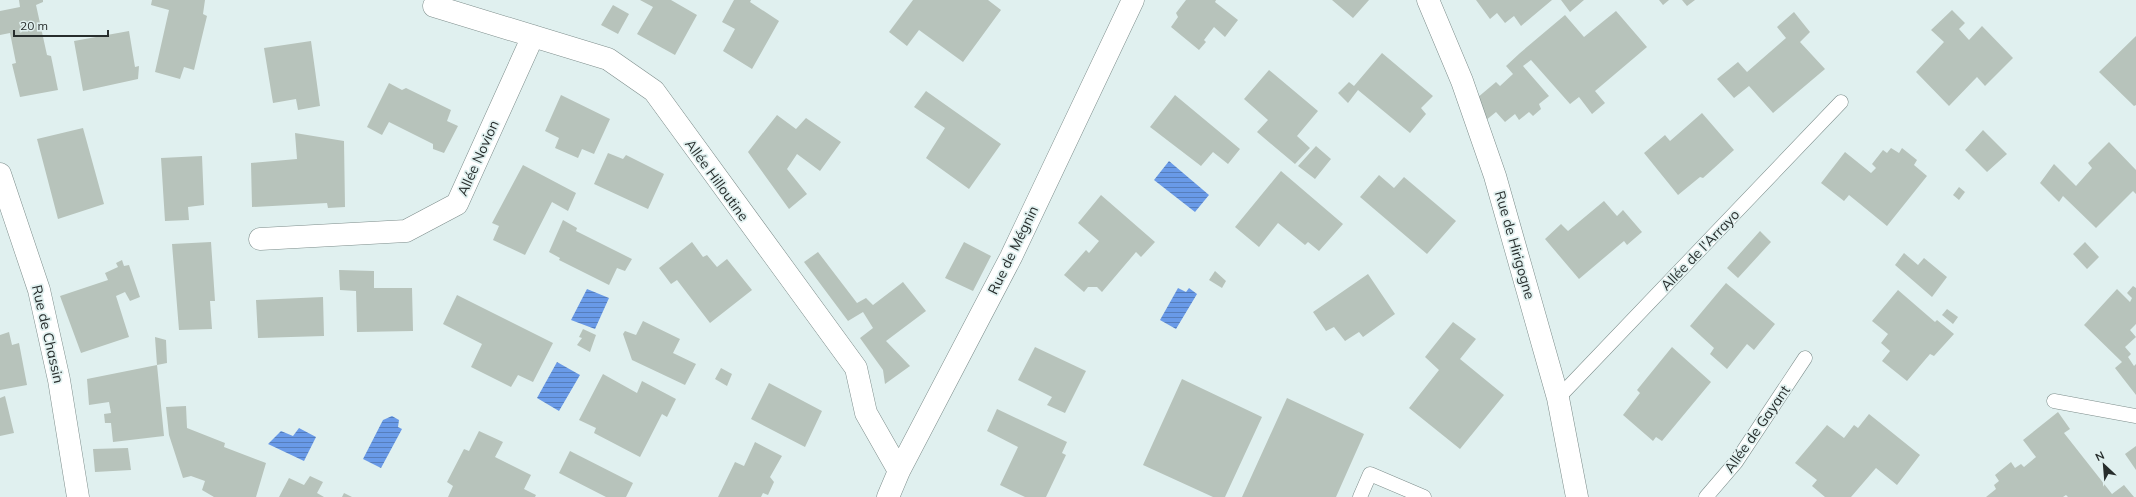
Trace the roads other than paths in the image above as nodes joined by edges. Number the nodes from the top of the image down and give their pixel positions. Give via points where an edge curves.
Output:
1 (1133, 0) edge
2 (1428, 0) edge
3 (434, 6) dead end
4 (533, 36) junction
5 (1841, 102) dead end
6 (0, 174) edge
7 (260, 239) dead end
8 (1805, 358) dead end
9 (1558, 398) junction
10 (2054, 401) dead end
11 (2136, 416) edge
12 (899, 471) junction
13 (78, 497) edge
14 (888, 497) edge
15 (1360, 497) edge
16 (1424, 497) edge
17 (1577, 497) edge
18 (1706, 497) edge

1 - 12 street, Rue de Mégnin via 1011,257
2 - 9 street, Rue de Hirigogne via 1462,81 1495,176
3 - 4 street, Allée Hilloutine
4 - 7 street, Allée Novion via 456,204 406,231
4 - 12 street, Allée Hilloutine via 608,59 654,91 856,368 866,413
5 - 9 lane, Allée de l'Arrayo
6 - 13 street, Rue de Chassin via 39,290 59,380
8 - 18 lane, Allée de Gayant via 1736,462
9 - 17 street, Rue de Hirigogne
10 - 11 lane
12 - 14 street, Rue de Mégnin
15 - 16 lane via 1370,474

